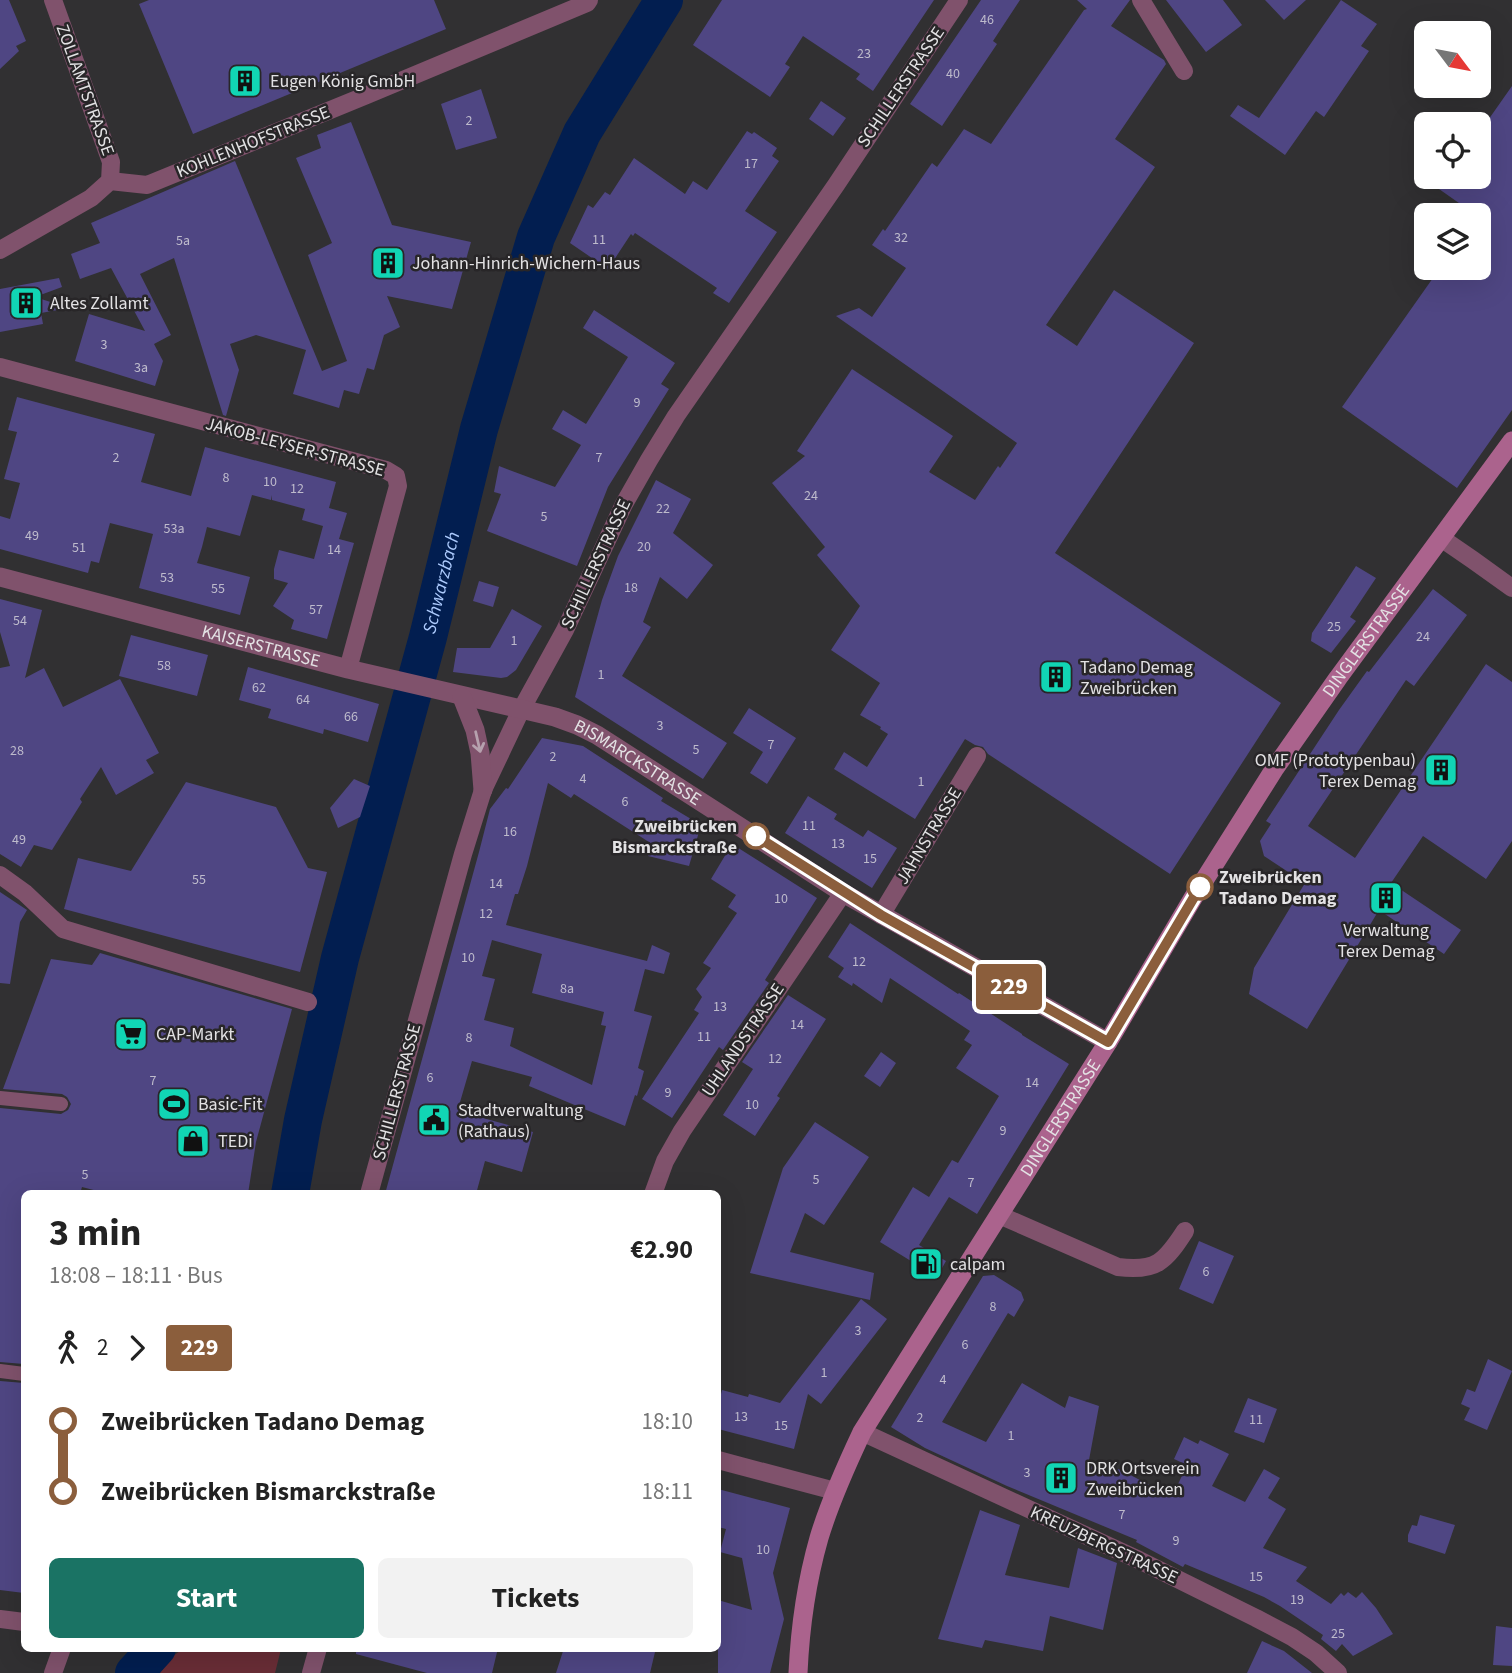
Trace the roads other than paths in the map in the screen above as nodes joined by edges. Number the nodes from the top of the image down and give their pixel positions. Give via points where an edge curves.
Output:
1 (52, 0) edge
2 (589, 0) edge
3 (959, 0) edge
4 (1141, 0) edge
5 (1184, 71) dead end
6 (110, 181) junction
7 (0, 250) edge
8 (0, 367) edge
9 (1512, 441) edge
10 (1441, 538) junction
11 (0, 577) edge
12 (1512, 589) edge
13 (348, 669) junction
14 (459, 696) junction
15 (521, 710) junction
16 (977, 756) dead end
17 (483, 790) junction
18 (0, 875) edge
19 (843, 892) junction
20 (881, 915) junction
21 (308, 1002) dead end
22 (1108, 1042) junction
23 (0, 1098) edge
24 (61, 1104) dead end
25 (370, 1190) edge
26 (654, 1190) edge
27 (999, 1214) junction
28 (1185, 1231) dead end
29 (0, 1371) edge
30 (21, 1374) edge
31 (862, 1432) junction
32 (721, 1461) edge
33 (835, 1491) junction
34 (0, 1619) edge
35 (21, 1622) edge
36 (61, 1652) edge
37 (317, 1652) edge
38 (53, 1673) edge
39 (312, 1673) edge
40 (798, 1673) edge
41 (1338, 1673) edge

1 - 6 street, ZOLLAMTSTRASSE via 111,162
2 - 6 street, KOHLENHOFSTRASSE via 147,185
3 - 15 street, SCHILLERSTRASSE via 676,416 624,503 565,630
4 - 5 street
6 - 7 street via 92,198
8 - 13 street, JAKOB-LEYSER-STRASSE via 396,475 398,486
9 - 10 main road, DINGLERSTRASSE
10 - 12 street
10 - 22 main road, DINGLERSTRASSE via 1275,768
11 - 13 street, KAISERSTRASSE
13 - 14 street, KAISERSTRASSE
14 - 15 street, KAISERSTRASSE
14 -> 17 street via 475,730
15 - 17 street, SCHILLERSTRASSE
15 - 19 street, BISMARCKSTRASSE via 555,717 597,735
16 - 20 street, JAHNSTRASSE
17 - 25 street, SCHILLERSTRASSE
18 - 21 street via 64,929
19 - 20 street, BISMARCKSTRASSE
19 - 26 street, UHLANDSTRASSE via 682,1131
20 - 22 street, BISMARCKSTRASSE
22 - 27 main road, DINGLERSTRASSE
23 - 24 street
27 - 28 street via 1118,1267 1135,1269 1164,1259
27 - 31 main road, DINGLERSTRASSE
29 - 30 street
31 - 33 main road, DINGLERSTRASSE
31 - 41 street, KREUZBERGSTRASSE via 1268,1624 1316,1653
32 - 33 street
33 - 40 main road, DINGLERSTRASSE via 810,1582
34 - 35 street
36 - 38 street
37 - 39 street

